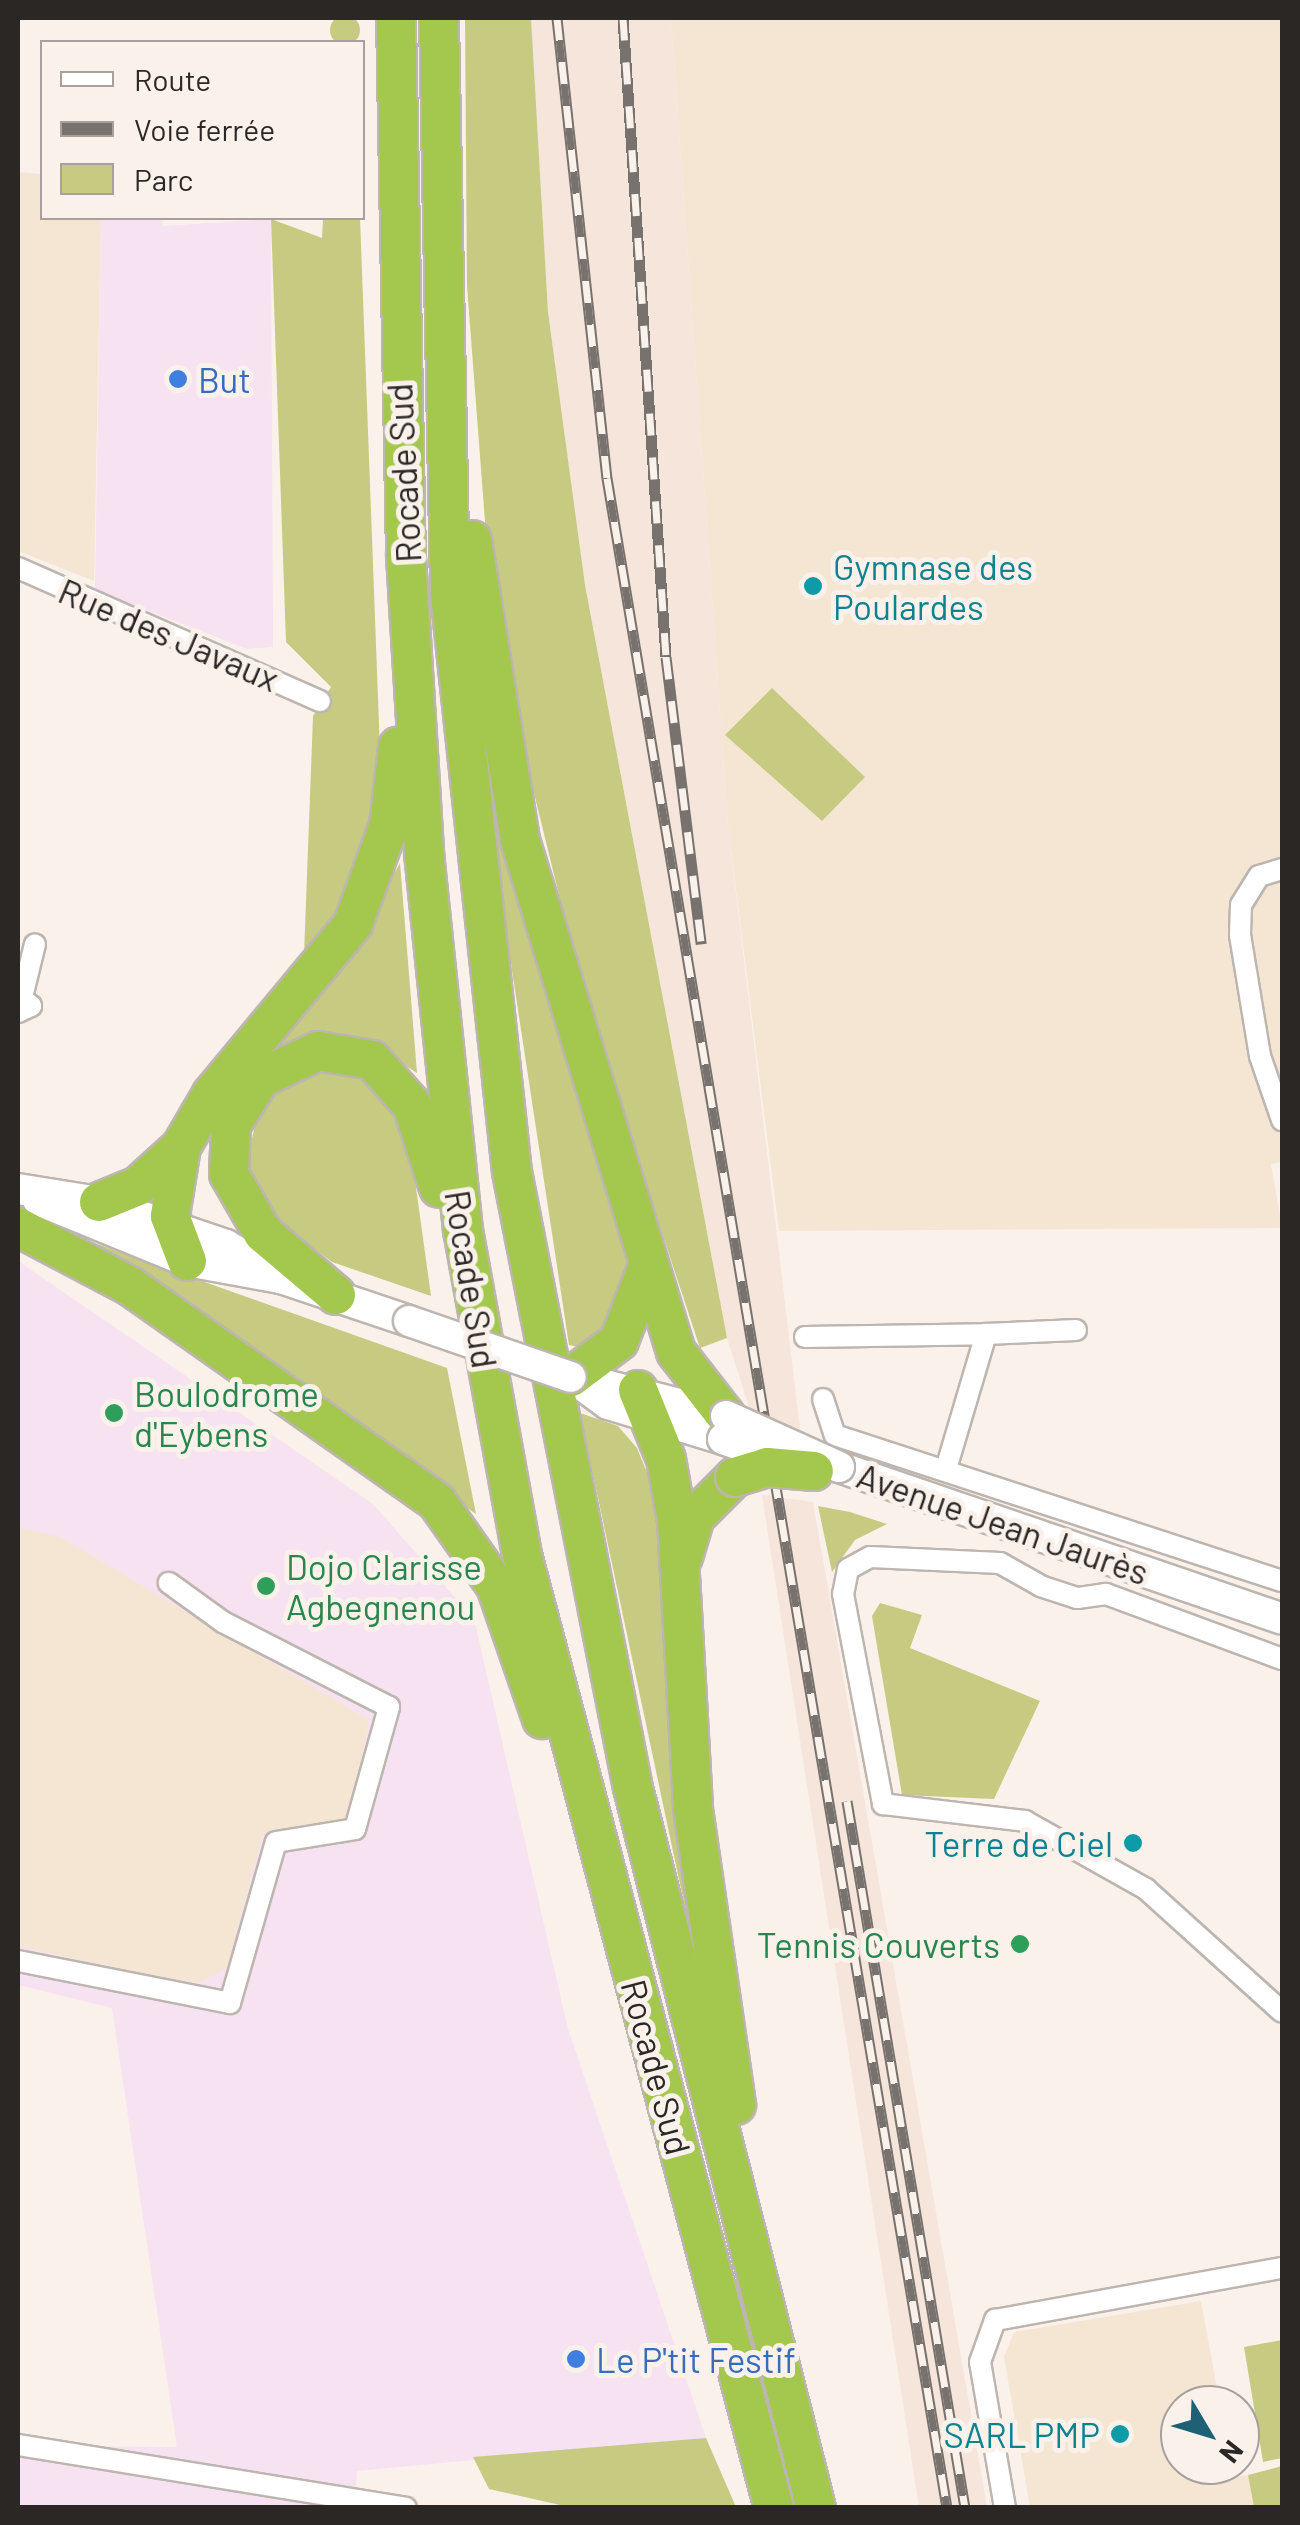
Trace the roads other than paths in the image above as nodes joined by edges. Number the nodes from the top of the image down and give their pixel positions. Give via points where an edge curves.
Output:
1 (396, 18) edge
2 (438, 18) edge
3 (438, 64) junction
4 (406, 556) junction
5 (18, 568) edge
6 (320, 702) dead end
7 (1282, 869) edge
8 (35, 944) dead end
9 (20, 1000) edge
10 (1282, 1120) edge
11 (181, 1147) junction
12 (18, 1189) edge
13 (99, 1202) junction
14 (171, 1226) junction
15 (18, 1227) edge
16 (188, 1261) junction
17 (648, 1264) junction
18 (281, 1278) junction
19 (336, 1295) junction
20 (1076, 1330) dead end
21 (986, 1334) junction
22 (804, 1336) dead end
23 (571, 1377) junction
24 (823, 1399) dead end
25 (644, 1404) junction
26 (724, 1428) junction
27 (495, 1429) junction
28 (827, 1469) junction
29 (946, 1469) junction
30 (681, 1570) junction
31 (1282, 1581) edge
32 (169, 1583) dead end
33 (1282, 1620) edge
34 (1282, 1659) edge
35 (18, 1961) edge
36 (641, 2005) junction
37 (1282, 2012) edge
38 (742, 2222) junction
39 (1282, 2268) edge
40 (18, 2444) edge
41 (406, 2508) edge
42 (774, 2508) edge
43 (816, 2508) edge
44 (1005, 2508) edge

1 - 4 highway, Rocade Sud
2 - 3 highway, Rocade Sud
3 - 17 highway via 475,578 496,730 520,840
3 - 38 highway, Rocade Sud via 450,593 496,1059 583,1560
4 - 11 highway via 397,780 381,852 346,935 212,1094
4 - 27 highway, Rocade Sud via 436,995
5 - 6 street, Rue des Javaux
7 - 10 street via 1259,876 1240,905 1260,1056
8 - 9 street
11 - 13 highway via 138,1186
11 - 14 highway
12 - 13 main road
12 - 16 main road
13 - 14 main road
14 - 16 highway
14 - 18 main road
15 - 36 highway via 160,1306 404,1476 461,1528 496,1586
16 - 18 main road
17 - 23 highway via 632,1323 608,1354
17 - 26 highway via 676,1352
18 - 19 main road
19 - 23 main road, Avenue Jean Jaurès, bridge
19 - 27 highway via 250,1217 226,1148 234,1116 261,1078 293,1057 331,1050 381,1066 419,1122
20 - 21 street
21 - 22 street
21 - 29 street
23 - 25 main road, Avenue Jean Jaurès
24 - 29 street, Avenue Jean Jaurès via 835,1435
25 - 26 main road, Avenue Jean Jaurès
25 - 30 highway via 666,1459
26 - 28 main road, Avenue Jean Jaurès, bridge
27 - 36 highway, Rocade Sud
28 - 30 highway, bridge via 767,1467 735,1477 695,1517
28 - 33 main road, Avenue Jean Jaurès
29 - 31 street, Avenue Jean Jaurès
30 - 38 highway via 693,1809 745,2148
32 - 35 street via 223,1622 389,1707 355,1830 276,1842 230,2004
34 - 37 street, Avenue Jean Jaurès via 1106,1594 1077,1598 1041,1586 1000,1563 870,1557 848,1569 843,1594 883,1804 1025,1821 1146,1889
36 - 42 highway, Rocade Sud
38 - 43 highway, Rocade Sud
39 - 44 street via 995,2320 980,2362
40 - 41 street

